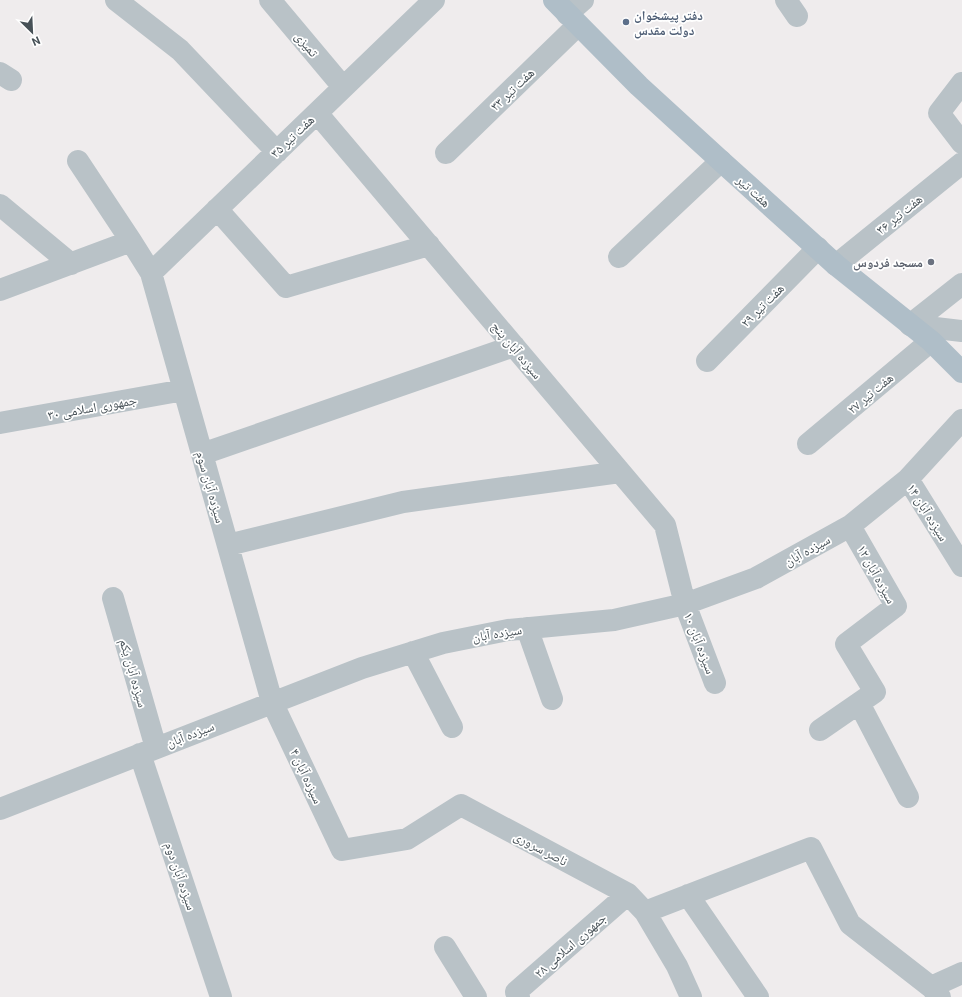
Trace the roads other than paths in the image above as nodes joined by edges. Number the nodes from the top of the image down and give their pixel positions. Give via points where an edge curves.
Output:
1 (116, 0) edge
2 (270, 0) edge
3 (434, 0) edge
4 (570, 10) edge
5 (962, 83) edge
6 (343, 87) junction
7 (317, 113) junction
8 (962, 143) edge
9 (276, 152) junction
10 (446, 153) dead end
11 (78, 161) dead end
12 (721, 161) junction
13 (962, 163) edge
14 (0, 205) edge
15 (217, 209) junction
16 (131, 241) junction
17 (429, 245) junction
18 (818, 248) junction
19 (619, 257) dead end
20 (71, 264) junction
21 (836, 265) junction
22 (151, 273) junction
23 (962, 284) edge
24 (0, 290) edge
25 (910, 325) junction
26 (962, 332) edge
27 (931, 341) junction
28 (514, 346) junction
29 (707, 361) dead end
30 (962, 372) edge
31 (184, 390) junction
32 (962, 420) edge
33 (0, 423) edge
34 (808, 444) dead end
35 (202, 454) junction
36 (620, 472) junction
37 (908, 479) junction
38 (850, 526) junction
39 (228, 545) junction
40 (962, 566) edge
41 (113, 598) dead end
42 (685, 604) junction
43 (527, 628) junction
44 (413, 652) junction
45 (715, 682) dead end
46 (552, 699) dead end
47 (272, 702) junction
48 (859, 703) junction
49 (452, 727) dead end
50 (820, 730) dead end
51 (148, 751) junction
52 (908, 797) dead end
53 (0, 809) edge
54 (342, 850) joint
55 (628, 894) junction
56 (688, 895) junction
57 (644, 912) junction
58 (445, 947) dead end
59 (962, 973) edge
60 (935, 992) edge
61 (515, 995) edge
62 (221, 997) edge
63 (476, 997) edge
64 (690, 997) edge
65 (758, 997) edge

1 - 9 street via 180,50
2 - 6 street, تمیزی
3 - 6 street, هفت تیر ۳۵
4 - 10 street, هفت تیر ۳۳
4 - 12 main road, هفت تیر via 639,86
5 - 8 street via 939,113
6 - 7 street, هفت تیر ۳۵
7 - 9 street, هفت تیر ۳۵
7 - 17 street, سیزده آبان پنج
9 - 15 street, هفت تیر ۳۵
11 - 16 street, سیزده آبان سوم
12 - 18 main road, هفت تیر
12 - 19 street
13 - 21 street, هفت تیر ۳۶
14 - 20 street
15 - 17 street via 286,287
15 - 22 street, هفت تیر ۳۵
16 - 20 street
16 - 22 street, سیزده آبان سوم
17 - 28 street, سیزده آبان پنج
18 - 21 main road, هفت تیر
18 - 29 street, هفت تیر ۲۹
20 - 24 street
21 - 25 main road, هفت تیر
22 - 31 street, سیزده آبان سوم
23 - 25 street
25 - 26 street
25 - 27 main road, هفت تیر
27 - 30 main road, هفت تیر
27 - 34 street, هفت تیر ۲۷
28 - 35 street
28 - 36 street, سیزده آبان پنج
31 - 33 street, جمهوری اسلامی ۳۰
31 - 35 street, سیزده آبان سوم
32 - 37 street, سیزده آبان
35 - 39 street, سیزده آبان سوم
36 - 39 street via 403,502
36 - 42 street, سیزده آبان پنج via 665,525
37 - 38 street, سیزده آبان
37 - 40 street, سیزده آبان ۱۴
38 - 42 street, سیزده آبان via 756,578
38 - 48 street, سیزده آبان ۱۲ via 896,606 846,644 875,692
39 - 47 street, سیزده آبان سوم
41 - 51 street, سیزده آبان یکم
42 - 43 street, سیزده آبان via 614,620
42 - 45 street, سیزده آبان ۱۰
43 - 44 street, سیزده آبان via 443,643
43 - 46 street
44 - 47 street, سیزده آبان
44 - 49 street
47 - 51 street, سیزده آبان
47 - 54 street, سیزده آبان ۴
48 - 50 street, سیزده آبان ۱۲
48 - 52 street
51 - 53 street, سیزده آبان
51 - 62 street, سیزده آبان دوم
54 - 55 street, ناصر سروری via 407,839 462,805
55 - 57 street, ناصر سروری
55 - 61 street, جمهوری اسلامی ۲۸
56 - 57 street
56 - 60 street via 811,848 850,924
56 - 65 street
57 - 64 street, ناصر سروری via 677,966
58 - 63 street
59 - 60 street

